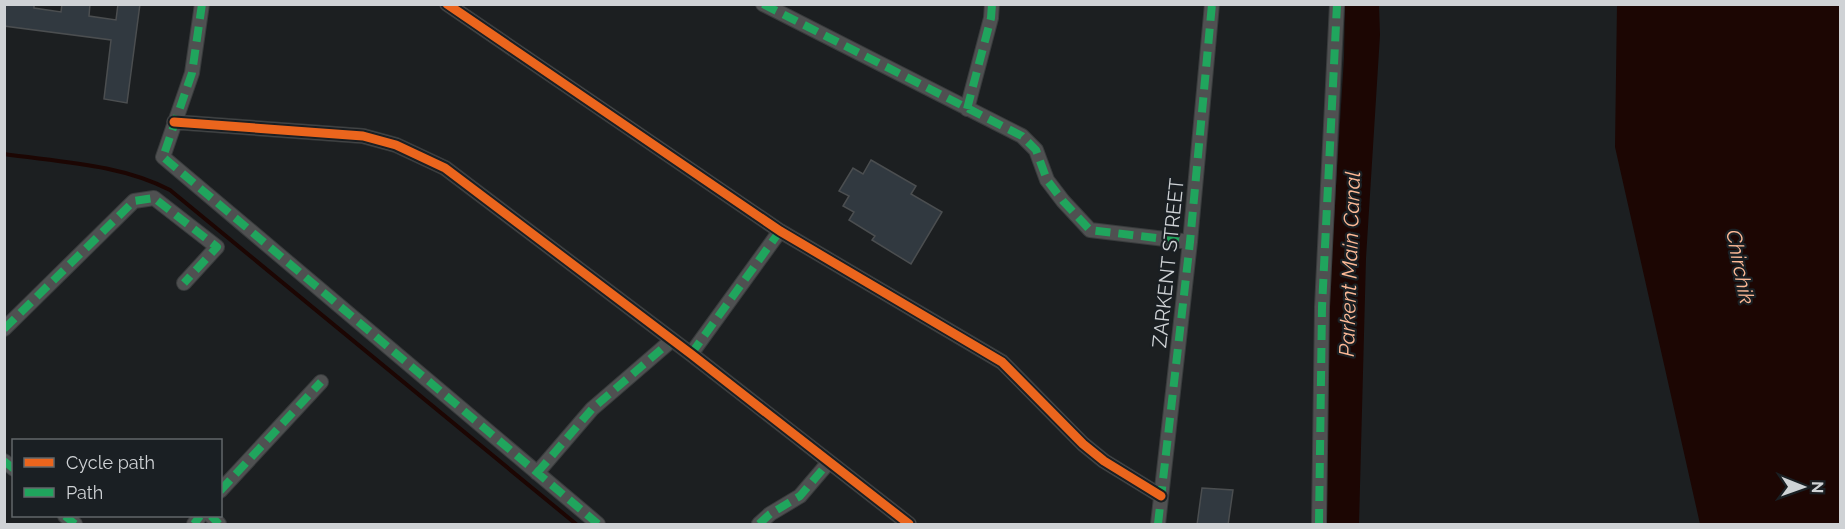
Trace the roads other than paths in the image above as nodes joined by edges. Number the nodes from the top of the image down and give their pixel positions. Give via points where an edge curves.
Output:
1 (202, 4) edge
2 (447, 4) edge
3 (763, 4) edge
4 (992, 4) edge
5 (1212, 4) edge
6 (1337, 4) edge
7 (968, 109) junction
8 (174, 122) junction
9 (780, 231) junction
10 (1190, 242) junction
11 (184, 283) dead end
12 (4, 329) edge
13 (672, 340) junction
14 (691, 354) junction
15 (321, 381) dead end
16 (829, 462) junction
17 (537, 473) junction
18 (222, 489) edge
19 (1161, 496) junction
20 (598, 525) edge
21 (759, 525) edge
22 (909, 525) edge
23 (1158, 525) edge
24 (1319, 525) edge

1 - 8 street via 192,73
2 - 9 street
3 - 7 street
4 - 7 street
5 - 10 street, ZARKENT STREET
6 - 24 street via 1322,307
7 - 10 street via 1022,136 1036,150 1047,180 1090,230
8 - 13 street via 363,136 396,145 445,168
8 - 17 street via 163,156
9 - 14 street
9 - 19 street via 1002,363 1083,444
10 - 19 street, ZARKENT STREET
11 - 12 street via 217,247 154,198 134,201
13 - 14 street
13 - 17 street via 592,409
14 - 16 street
15 - 18 street
16 - 21 street via 800,496
16 - 22 street
17 - 20 street
19 - 23 street, ZARKENT STREET

